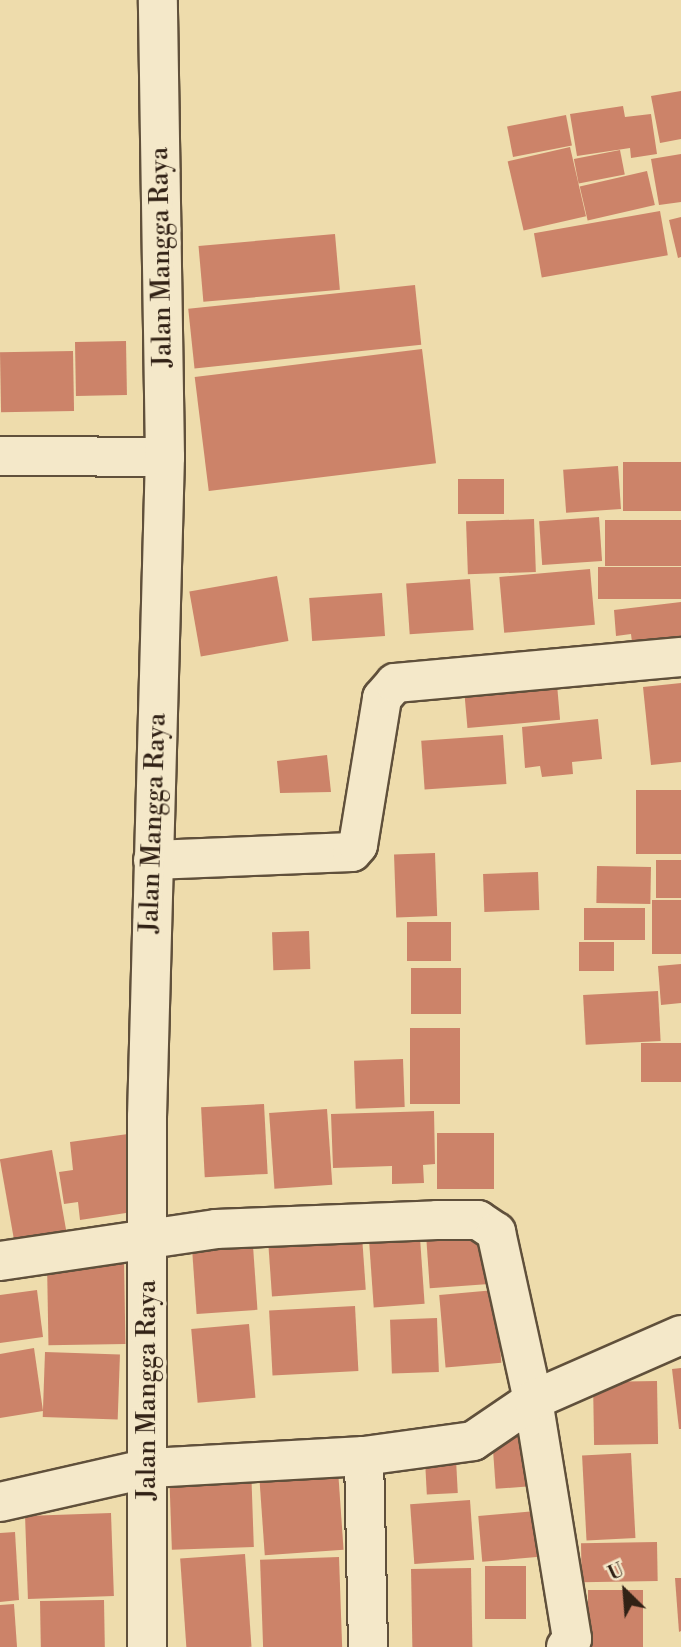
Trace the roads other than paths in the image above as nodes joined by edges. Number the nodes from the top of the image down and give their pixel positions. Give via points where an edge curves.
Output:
1 (158, 0) edge
2 (0, 456) edge
3 (165, 457) junction
4 (681, 657) edge
5 (153, 860) junction
6 (147, 1239) junction
7 (0, 1261) edge
8 (681, 1335) edge
9 (533, 1400) junction
10 (364, 1456) junction
11 (149, 1468) junction
12 (0, 1502) edge
13 (147, 1647) edge
14 (368, 1647) edge
15 (566, 1647) edge

1 - 3 street, Jalan Mangga Raya
2 - 3 street
3 - 5 street, Jalan Mangga Raya
4 - 5 street via 395,683 382,698 358,845 352,852
5 - 6 street, Jalan Mangga Raya
6 - 7 street
6 - 9 street via 216,1229 478,1220 496,1232
6 - 11 street, Jalan Mangga Raya
8 - 9 street
9 - 10 street via 473,1441
9 - 15 street via 572,1639
10 - 11 street
10 - 14 street
11 - 12 street
11 - 13 street, Jalan Mangga Raya

